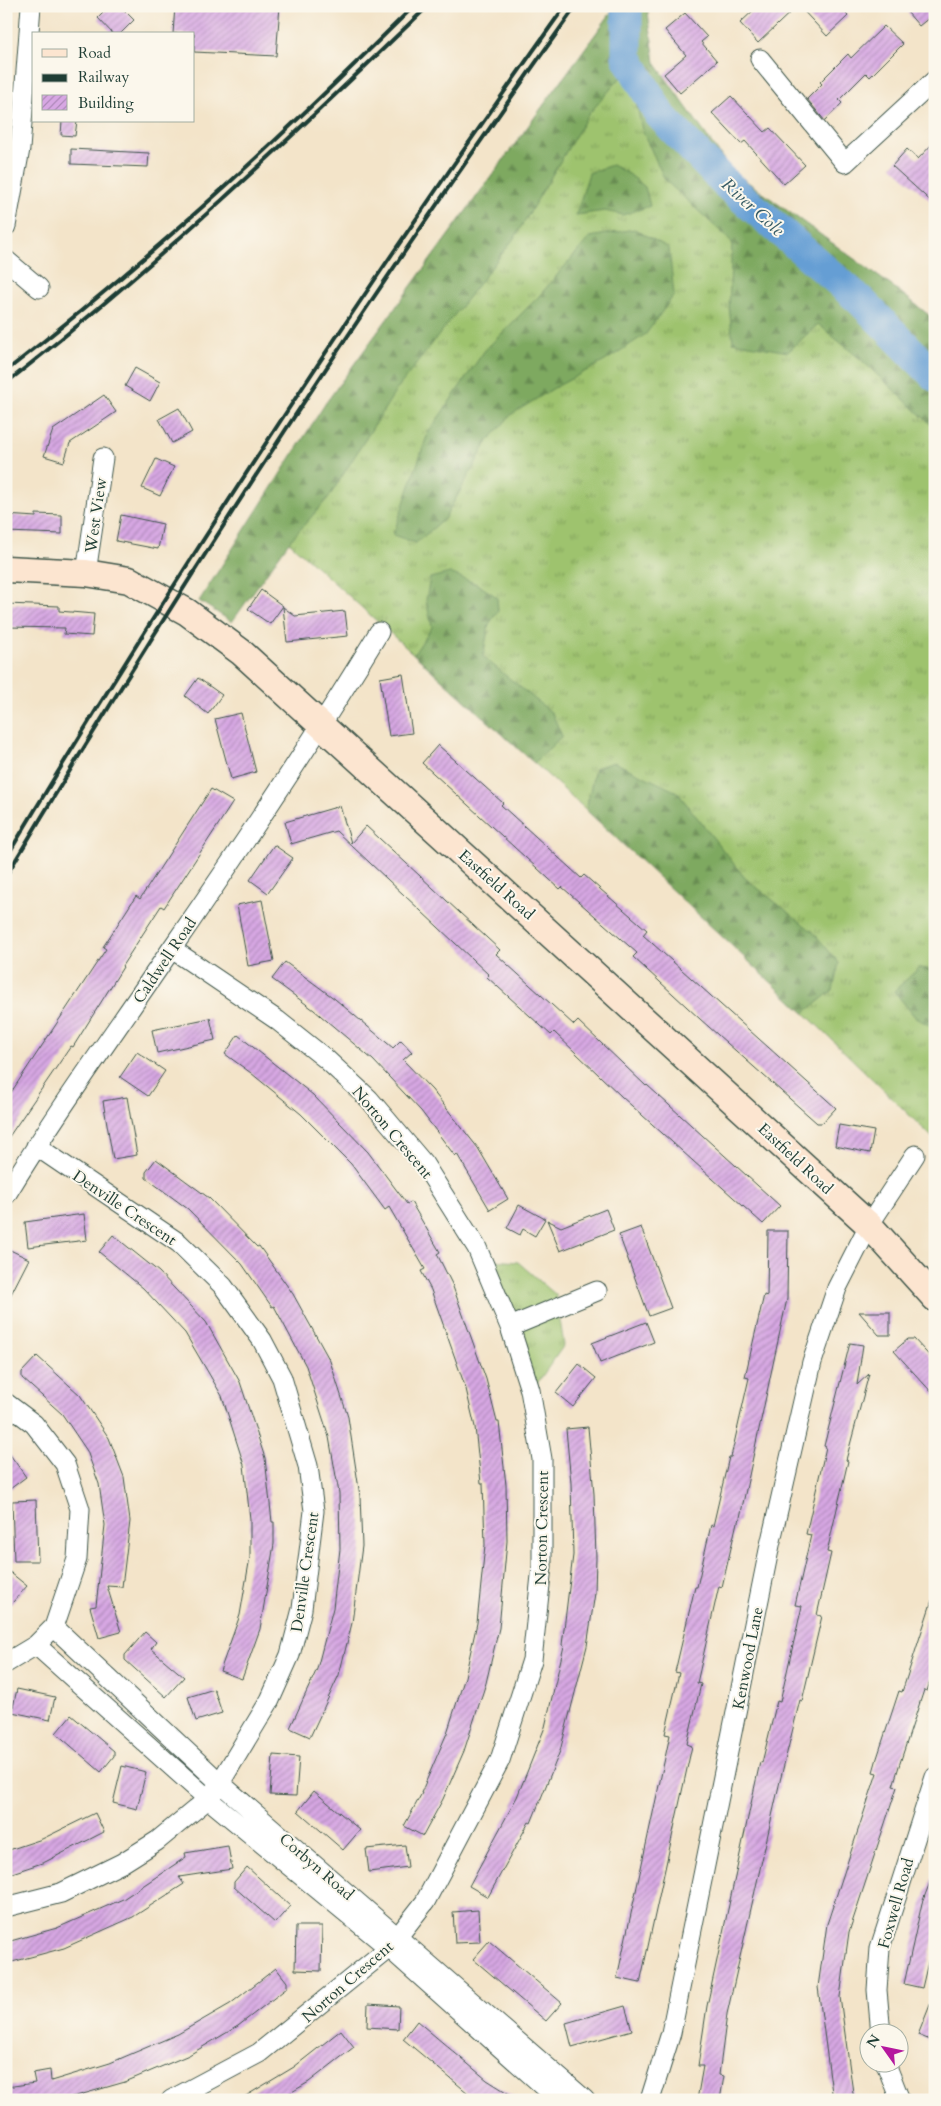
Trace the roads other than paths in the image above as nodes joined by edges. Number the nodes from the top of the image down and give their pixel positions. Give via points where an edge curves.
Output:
1 (31, 6) edge
2 (760, 59) dead end
3 (935, 80) edge
4 (13, 147) edge
5 (6, 226) edge
6 (6, 260) edge
7 (39, 288) dead end
8 (103, 458) dead end
9 (6, 568) edge
10 (86, 573) junction
11 (379, 632) dead end
12 (322, 726) junction
13 (172, 950) junction
14 (36, 1146) junction
15 (915, 1155) dead end
16 (6, 1195) edge
17 (869, 1225) junction
18 (597, 1292) dead end
19 (935, 1298) edge
20 (510, 1327) junction
21 (6, 1403) edge
22 (54, 1627) junction
23 (36, 1645) junction
24 (6, 1663) edge
25 (935, 1777) edge
26 (220, 1783) junction
27 (208, 1799) junction
28 (6, 1907) edge
29 (394, 1942) junction
30 (880, 2024) edge
31 (890, 2074) edge
32 (171, 2100) edge
33 (560, 2100) edge
34 (585, 2100) edge
35 (650, 2100) edge
36 (900, 2100) edge

1 - 4 street
2 - 3 street via 845,163
4 - 5 street
6 - 7 street
8 - 10 street, West View
9 - 10 street, Eastfield Road
10 - 12 street, Eastfield Road via 129,580 187,612 241,652
11 - 12 street, Caldwell Road
12 - 13 street, Caldwell Road
12 - 17 street, Eastfield Road
13 - 14 street, Caldwell Road
13 - 20 street, Norton Crescent via 277,1020 369,1099 424,1164 477,1248
14 - 16 street, Caldwell Road
14 - 26 street, Denville Crescent via 179,1243 223,1286 262,1340 282,1378 308,1466 314,1510 302,1609 290,1655 270,1700
15 - 17 street, Kenwood Lane
17 - 19 street, Eastfield Road
17 - 35 street, Kenwood Lane via 836,1288 812,1362 770,1545 671,2033
18 - 20 street
20 - 29 street, Norton Crescent via 530,1390 542,1459 542,1566 532,1660 500,1760 425,1902
21 - 22 street via 34,1424 65,1464 80,1509 77,1560
22 - 23 street
22 - 26 street, Corbyn Road
23 - 24 street
23 - 27 street, Corbyn Road
25 - 30 street, Foxwell Road via 880,1948 877,1990
26 - 27 street, Denville Crescent
26 - 29 street, Corbyn Road
27 - 28 street, Denville Crescent via 158,1841 122,1862 61,1893
27 - 29 street, Corbyn Road
29 - 32 street, Norton Crescent via 259,2053
29 - 33 street, Corbyn Road
29 - 34 street, Corbyn Road
31 - 36 street

